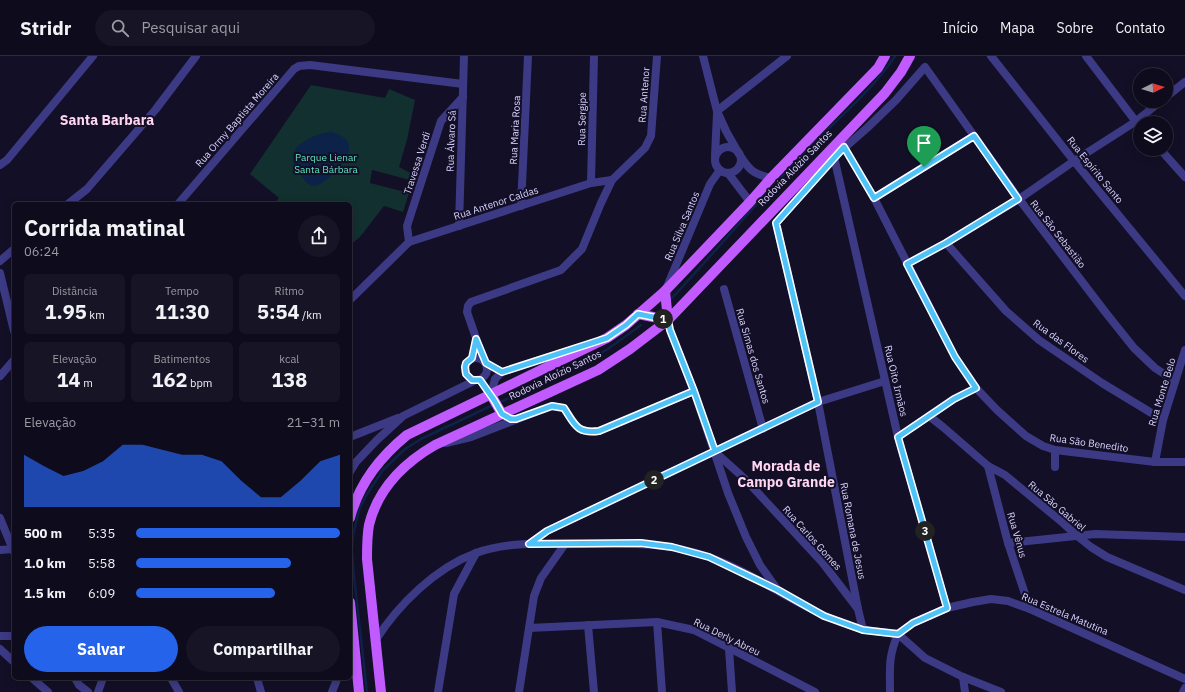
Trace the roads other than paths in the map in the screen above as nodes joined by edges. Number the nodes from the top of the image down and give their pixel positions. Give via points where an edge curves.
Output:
1 (92, 56) edge
2 (196, 56) edge
3 (464, 56) edge
4 (528, 56) edge
5 (594, 56) edge
6 (657, 56) edge
7 (703, 56) edge
8 (787, 56) edge
9 (885, 56) edge
10 (910, 56) edge
11 (991, 56) edge
12 (1089, 57) edge
13 (1185, 82) edge
14 (463, 84) junction
15 (1173, 91) edge
16 (463, 97) junction
17 (1154, 108) edge
18 (717, 111) junction
19 (1146, 116) edge
20 (1133, 117) edge
21 (1133, 127) edge
22 (974, 136) junction
23 (844, 147) junction
24 (740, 155) junction
25 (1166, 156) edge
26 (834, 157) junction
27 (715, 159) junction
28 (1074, 161) junction
29 (0, 166) edge
30 (724, 172) junction
31 (1185, 177) edge
32 (771, 178) junction
33 (612, 180) junction
34 (590, 183) junction
35 (874, 198) junction
36 (1018, 199) junction
37 (71, 202) edge
38 (180, 202) edge
39 (750, 202) junction
40 (521, 206) junction
41 (459, 226) junction
42 (409, 242) junction
43 (946, 243) junction
44 (12, 251) edge
45 (0, 261) edge
46 (907, 264) junction
47 (0, 273) edge
48 (724, 289) dead end
49 (665, 291) junction
50 (1185, 296) edge
51 (352, 298) edge
52 (638, 314) junction
53 (668, 320) junction
54 (12, 323) edge
55 (607, 338) junction
56 (476, 339) junction
57 (1185, 354) edge
58 (472, 358) junction
59 (12, 362) edge
60 (485, 362) junction
61 (465, 371) junction
62 (502, 372) junction
63 (0, 376) edge
64 (478, 380) junction
65 (885, 381) junction
66 (1175, 381) junction
67 (459, 388) junction
68 (976, 388) junction
69 (694, 391) junction
70 (493, 397) junction
71 (818, 402) junction
72 (501, 412) junction
73 (403, 416) junction
74 (929, 416) junction
75 (516, 419) junction
76 (1163, 420) junction
77 (762, 429) junction
78 (352, 436) edge
79 (898, 437) junction
80 (435, 445) junction
81 (1055, 450) junction
82 (715, 451) junction
83 (1155, 462) junction
84 (1185, 462) edge
85 (988, 466) junction
86 (1055, 467) dead end
87 (352, 469) edge
88 (352, 513) edge
89 (0, 518) edge
90 (1076, 535) junction
91 (1185, 537) edge
92 (1008, 543) junction
93 (529, 544) junction
94 (565, 544) junction
95 (12, 548) edge
96 (0, 550) edge
97 (12, 551) edge
98 (476, 553) junction
99 (778, 590) junction
100 (1185, 590) edge
101 (947, 608) junction
102 (858, 609) junction
103 (1030, 609) junction
104 (352, 622) edge
105 (657, 622) junction
106 (588, 625) junction
107 (529, 628) junction
108 (863, 630) junction
109 (898, 634) junction
110 (0, 636) edge
111 (12, 636) edge
112 (375, 641) junction
113 (0, 649) edge
114 (730, 649) junction
115 (12, 660) edge
116 (963, 677) junction
117 (1185, 679) edge
118 (34, 680) edge
119 (75, 680) edge
120 (102, 680) edge
121 (172, 680) edge
122 (258, 680) edge
123 (336, 680) edge
124 (1185, 688) edge
125 (811, 691) edge
126 (48, 692) edge
127 (88, 692) edge
128 (98, 692) edge
129 (179, 692) edge
130 (261, 692) edge
131 (332, 692) edge
132 (359, 692) edge
133 (381, 692) edge
134 (438, 692) edge
135 (519, 692) edge
136 (594, 692) edge
137 (662, 692) edge
138 (732, 692) edge
139 (890, 692) edge
140 (965, 692) edge
141 (1001, 692) edge
142 (1183, 692) edge

1 - 29 street
2 - 37 street via 156,109 87,189
3 - 14 street, Rua Álvaro Sá
4 - 40 street, Rua Maria Rosa
5 - 34 street, Rua Sergipe
6 - 33 street, Rua Antenor via 651,136 645,148
7 - 18 street
8 - 18 street
9 - 32 main road, Rodovia Aloízio Santos via 878,68
10 - 53 main road, Rodovia Aloízio Santos via 885,92
11 - 28 street, Rua Espírito Santo
12 - 20 street
13 - 15 street
14 - 16 street, Rua Álvaro Sá
14 - 38 street, Rua Ormy Baptista Moreira via 310,65 299,66
16 - 41 street, Rua Álvaro Sá
16 - 42 street, Travessa Verdi via 441,121 407,226
17 - 19 street
18 - 24 street
18 - 27 street
21 - 28 street
22 - 23 street, Rua São Sebastião via 925,67 896,100
22 - 35 street
22 - 36 street, Rua São Sebastião
23 - 26 street
23 - 35 street, Rua São Benedito
24 - 27 street via 733,148 725,148 718,152
24 - 30 street via 738,168 732,173
24 - 32 street via 750,170
25 - 31 street
26 - 65 street, Rua Oito Irmãos
26 - 71 street, Rua Romana de Jesus via 776,223
27 - 30 street via 717,167
28 - 36 street
28 - 50 street, Rua Espírito Santo
30 - 39 street
30 - 49 street, Rua Silva Santos via 710,184
32 - 39 main road, Rodovia Aloízio Santos
33 - 34 street, Rua Antenor Caldas
33 - 56 street via 582,250 561,270 471,302 468,312
34 - 40 street, Rua Antenor Caldas
35 - 46 street, Rua São Benedito
36 - 43 street
36 - 66 street, Rua São Sebastião via 1134,348 1155,368
39 - 49 main road, Rodovia Aloízio Santos
40 - 41 street, Rua Antenor Caldas
41 - 42 street, Rua Antenor Caldas
42 - 51 street, Rua Antenor Caldas
43 - 46 street
43 - 76 street, Rua das Flores via 1006,311 1039,340
44 - 45 street
46 - 68 street, Rua São Benedito via 955,357
47 - 54 street
48 - 77 street, Rua Simas dos Santos
49 - 52 main road, Rodovia Aloízio Santos
49 - 53 main road
52 - 53 main road
52 - 55 main road, Rodovia Aloízio Santos
53 - 69 street
53 - 72 main road, Rodovia Aloízio Santos via 598,370
55 - 62 street
55 - 70 main road, Rodovia Aloízio Santos
56 - 58 street
56 - 60 street
57 - 66 street, Rua Monte Belo
58 - 60 street via 476,357
58 - 61 street via 466,363
59 - 63 street
60 - 62 street
60 - 64 street via 487,371 483,378
61 - 64 street via 469,378
61 - 67 street
62 - 70 street via 495,379
64 - 67 street
64 - 70 street
65 - 71 street
65 - 79 street, Rua Oito Irmãos
66 - 76 street, Rua Monte Belo
67 - 73 street
68 - 74 street
68 - 81 street, Rua São Benedito via 1026,436
69 - 75 street via 599,431 588,433 578,428 564,408 552,406
69 - 82 street
70 - 72 main road
70 - 88 main road, Rodovia Aloízio Santos via 407,435 395,444 364,481
71 - 77 street
71 - 102 street, Rua Romana de Jesus
72 - 75 street via 511,419
72 - 80 main road, Rodovia Aloízio Santos
73 - 78 street
73 - 87 street
74 - 79 street
74 - 85 street, Rua São Gabriel
75 - 80 street via 471,438
76 - 83 street, Rua Monte Belo
77 - 82 street
79 - 101 street, Rua Oito Irmãos
80 - 112 main road, Rodovia Aloízio Santos via 418,455 391,480 376,506 370,525 367,559
81 - 83 street, Rua São Benedito
81 - 86 street
82 - 93 street via 547,531
82 - 99 street via 728,493 746,537 760,565
82 - 102 street, Rua Carlos Gomes via 822,562
83 - 84 street, Rua São Benedito
85 - 90 street, Rua São Gabriel via 1005,475
85 - 92 street, Rua Vênus
89 - 95 street
90 - 91 street
90 - 92 street
90 - 100 street, Rua São Gabriel via 1106,557
92 - 103 street, Rua Vênus
93 - 94 street
93 - 98 street via 504,546
94 - 99 street via 641,543 672,547 709,557
94 - 107 street via 541,578 534,596
96 - 97 street
98 - 112 street via 445,568 410,597
98 - 134 street via 454,594
99 - 108 street via 824,616
101 - 103 street, Rua Estrela Matutina via 991,599
101 - 109 street, Rua Estrela Matutina via 913,623
102 - 108 street, Rua Carlos Gomes
103 - 117 street, Rua Estrela Matutina
104 - 132 main road
105 - 106 street, Rua Derly Abreu
105 - 114 street, Rua Derly Abreu via 694,630
105 - 137 street
106 - 107 street, Rua Derly Abreu
106 - 136 street
107 - 135 street
108 - 109 street
109 - 116 street via 925,658
109 - 139 street via 890,659
110 - 111 street
112 - 133 main road, Rodovia Aloízio Santos
113 - 115 street
114 - 125 street, Rua Derly Abreu
114 - 138 street
116 - 140 street
116 - 141 street
118 - 126 street
119 - 127 street
120 - 128 street
121 - 129 street
122 - 130 street
123 - 131 street
124 - 142 street

